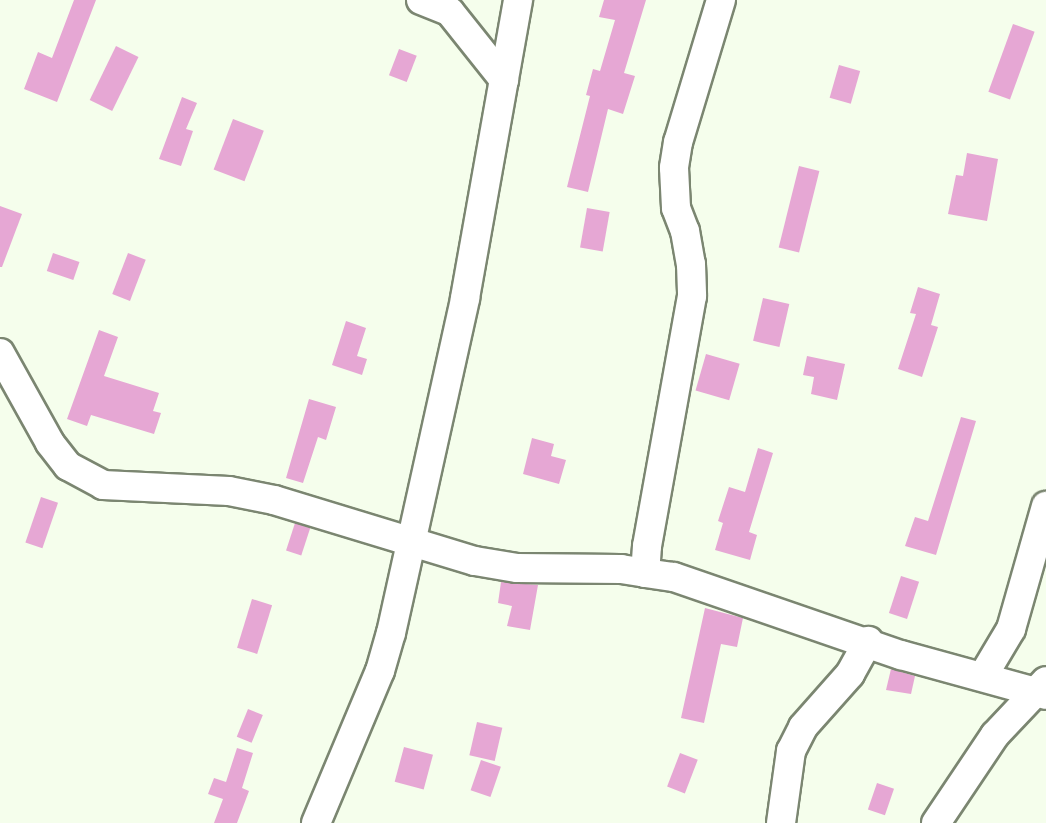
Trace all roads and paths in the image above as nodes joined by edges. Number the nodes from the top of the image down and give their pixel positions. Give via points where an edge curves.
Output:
1 (421, 0) edge
2 (518, 0) edge
3 (721, 0) edge
4 (504, 80) junction
5 (0, 353) edge
6 (1046, 506) edge
7 (412, 544) junction
8 (645, 573) junction
9 (868, 641) junction
10 (983, 676) junction
11 (1043, 689) edge
12 (316, 823) edge
13 (781, 823) edge
14 (936, 823) edge

1 - 4 street via 450,12
2 - 4 street
3 - 8 street via 678,142 674,168 676,208 685,231 692,296
4 - 7 street via 465,298
5 - 7 street via 50,443 68,466 86,478 123,488 229,491
6 - 10 street via 1011,629
7 - 8 street via 517,568 621,569
7 - 12 street via 380,671
8 - 9 street via 684,580
9 - 10 street
9 - 13 street via 850,674 803,727 791,751
10 - 11 street
11 - 14 street via 995,735

